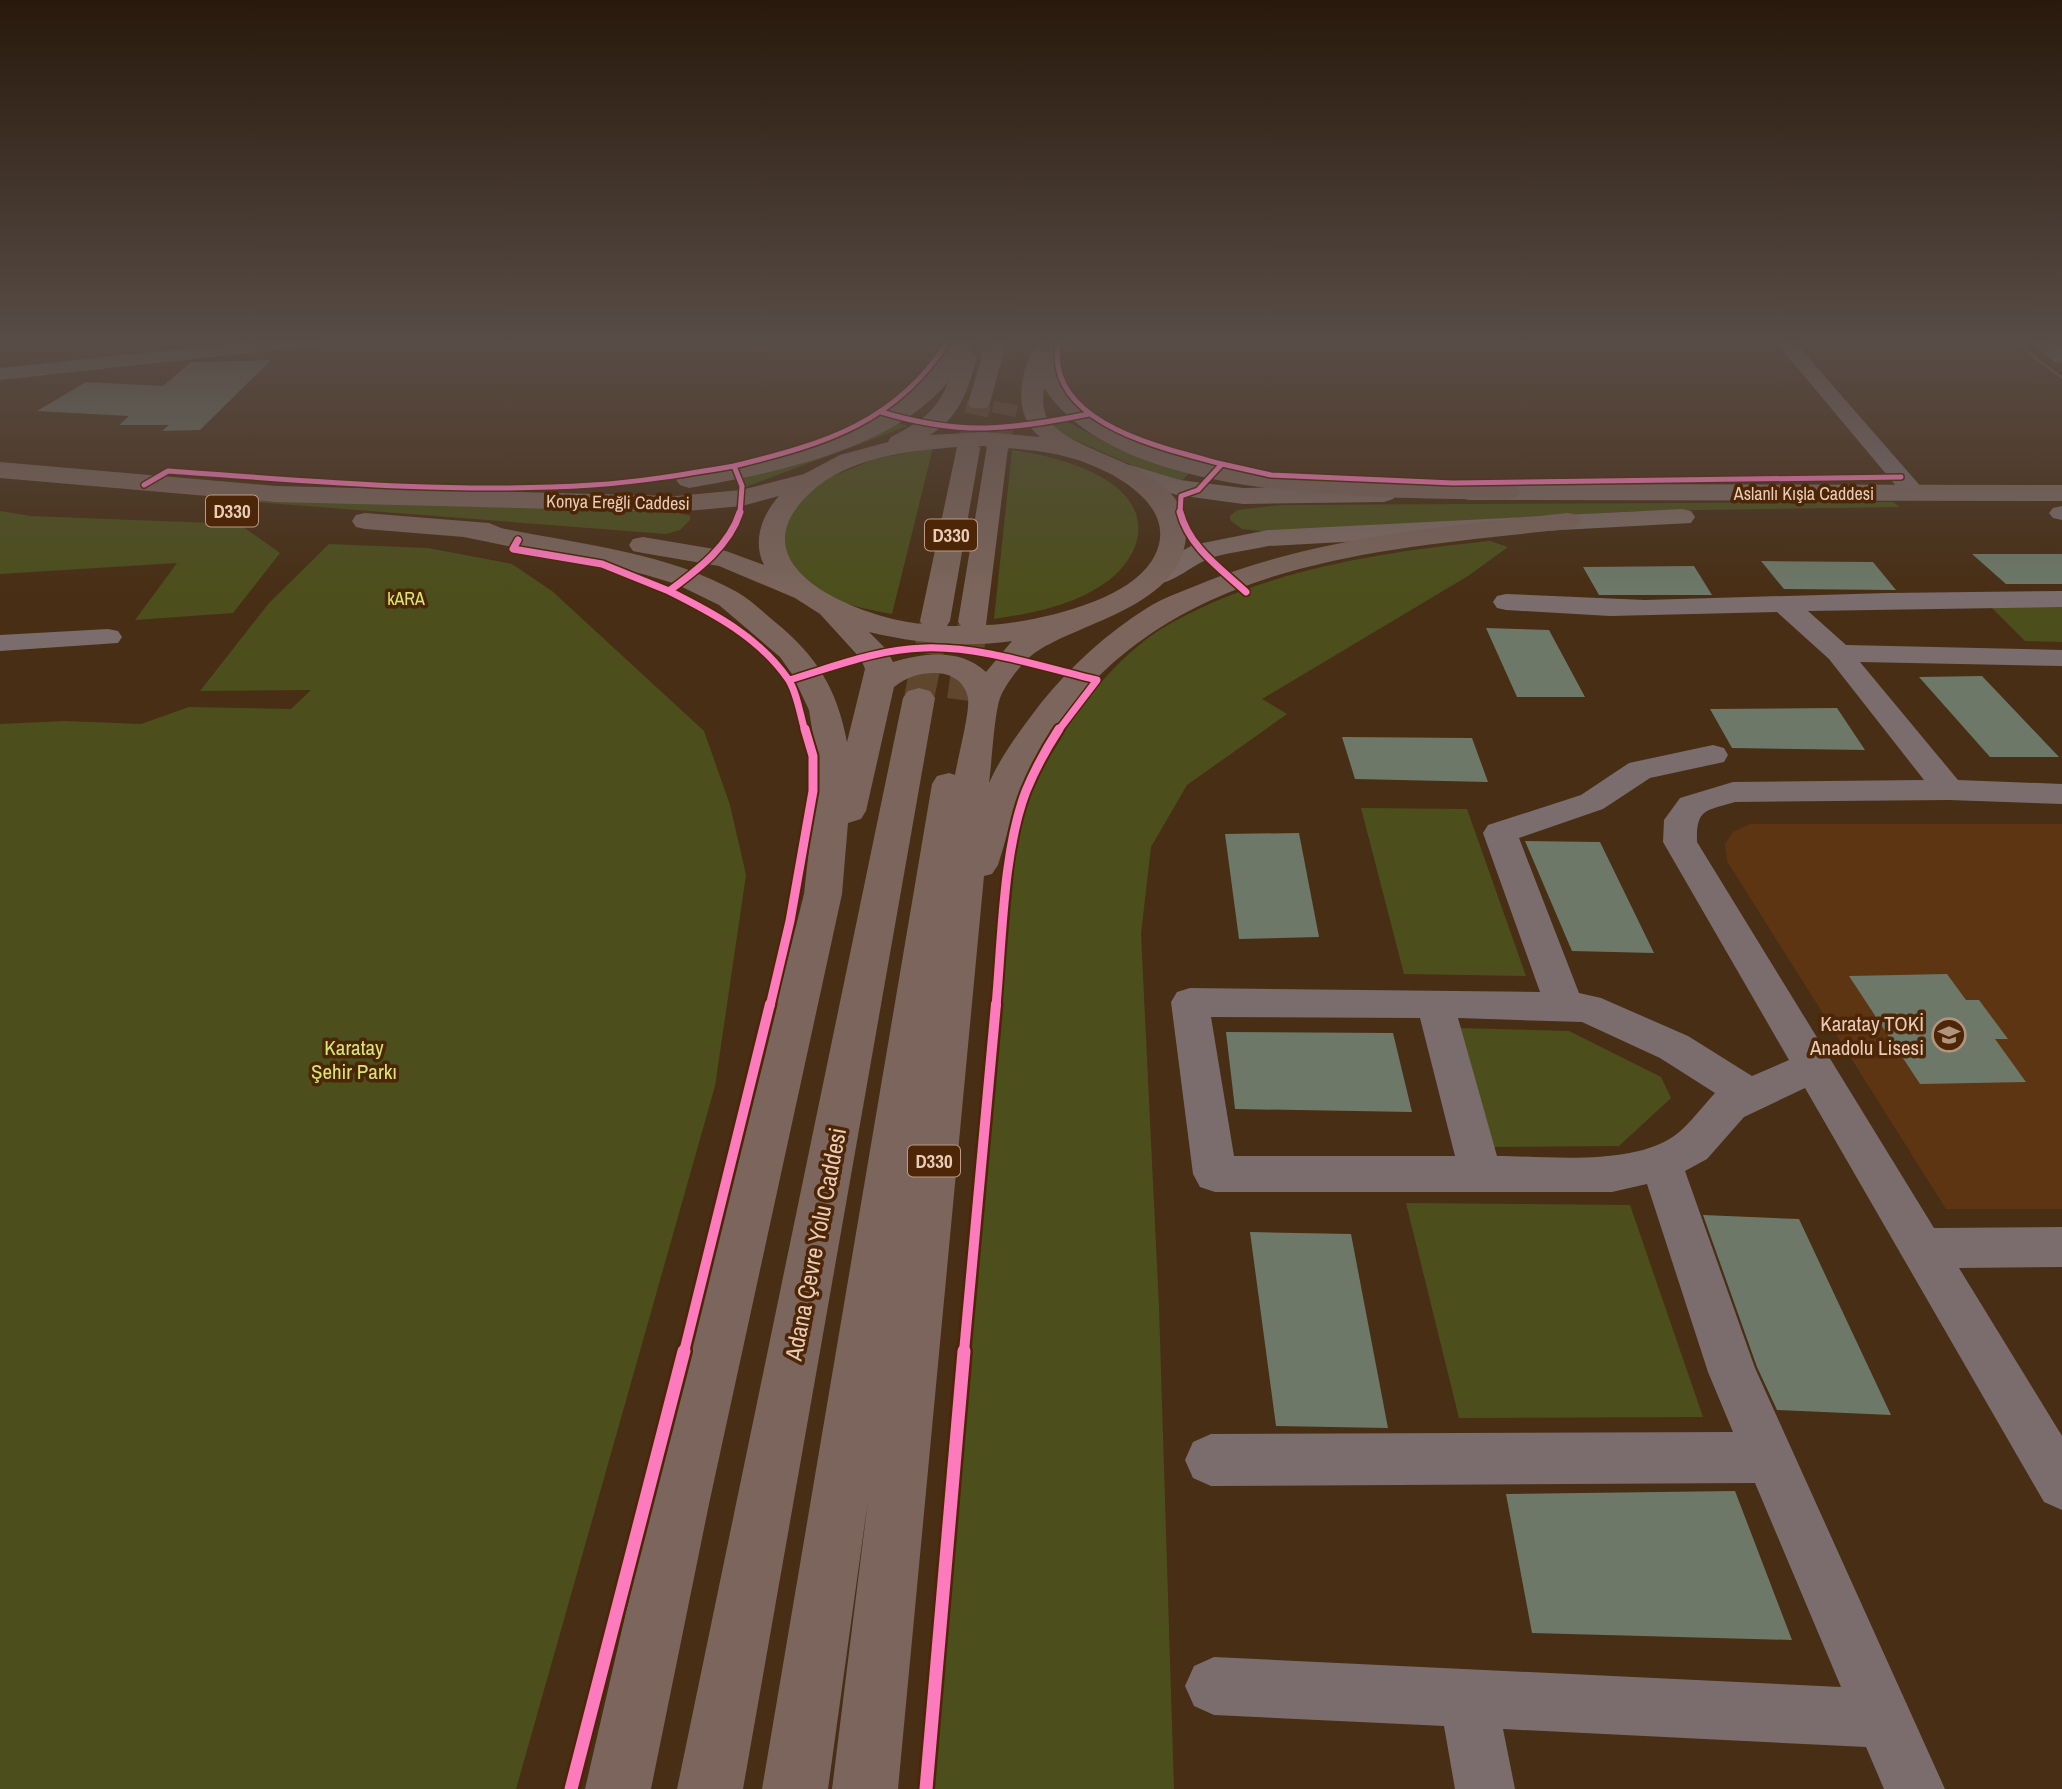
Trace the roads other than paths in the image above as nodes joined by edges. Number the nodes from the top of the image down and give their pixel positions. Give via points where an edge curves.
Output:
1 (877, 423) edge
2 (933, 423) edge
3 (1037, 423) edge
4 (1095, 423) edge
5 (1855, 423) edge
6 (968, 449) tunnel mouth
7 (997, 449) tunnel mouth
8 (879, 452) junction
9 (1087, 455) junction
10 (0, 470) edge
11 (1130, 473) junction
12 (814, 478) junction
13 (0, 492) edge
14 (1507, 492) junction
15 (2062, 493) edge
16 (1915, 494) junction
17 (1243, 496) junction
18 (676, 504) junction
19 (2062, 513) edge
20 (460, 514) junction
21 (1568, 521) junction
22 (1268, 538) junction
23 (635, 543) junction
24 (1153, 577) junction
25 (798, 590) junction
26 (2062, 598) edge
27 (1506, 602) dead end
28 (1115, 604) junction
29 (1784, 604) junction
30 (827, 607) junction
31 (935, 621) tunnel mouth
32 (973, 622) tunnel mouth
33 (108, 637) dead end
34 (0, 643) edge
35 (1839, 653) junction
36 (2062, 658) edge
37 (935, 698) junction
38 (1713, 755) dead end
39 (1948, 790) junction
40 (2062, 794) edge
41 (823, 894) junction
42 (962, 913) junction
43 (1435, 1004) junction
44 (1565, 1007) junction
45 (1811, 1067) junction
46 (1750, 1095) junction
47 (1661, 1163) junction
48 (1481, 1174) junction
49 (2062, 1247) edge
50 (1920, 1248) junction
51 (1770, 1457) junction
52 (1211, 1460) dead end
53 (2062, 1484) edge
54 (1214, 1686) dead end
55 (1468, 1698) junction
56 (1884, 1718) junction
57 (618, 1789) edge
58 (710, 1789) edge
59 (796, 1789) edge
60 (865, 1789) edge
61 (1485, 1789) edge
62 (1915, 1789) edge

1 - 20 highway via 813,450 737,471
2 - 8 highway
3 - 9 highway
4 - 14 highway via 1119,439 1171,460 1267,482
5 - 16 street
6 - 31 highway, D330
7 - 32 highway, D330
8 - 9 highway via 930,442 985,439 1038,443
8 - 12 highway
9 - 11 highway
10 - 20 highway, Konya Ereğli Caddesi / D330
11 - 17 main road, Aslanlı Kışla Caddesi via 1177,487
11 - 24 highway via 1164,504 1172,521 1173,540 1167,558
12 - 18 highway, Konya Ereğli Caddesi / D330 via 742,498
12 - 25 highway via 790,498 775,520 770,543 778,567
13 - 20 highway, Konya Ereğli Caddesi / D330
14 - 16 main road, Aslanlı Kışla Caddesi
14 - 17 main road, Aslanlı Kışla Caddesi
15 - 16 main road, Aslanlı Kışla Caddesi
17 - 22 main road via 1226,501 1217,510 1221,520 1240,533
18 - 20 highway, Konya Ereğli Caddesi / D330
18 - 23 highway via 712,513 719,520 717,527 698,539
19 - 21 main road, Aslanlı Kışla Caddesi
20 - 23 highway, Konya Ereğli Caddesi
20 - 41 highway, D330 via 686,578 729,599 791,650 825,710 835,769
21 - 22 main road, Aslanlı Kışla Caddesi
21 - 42 highway via 1396,541 1320,555 1273,566 1158,614 1107,651 1056,702 1014,768
22 - 24 main road, Aslanlı Kışla Caddesi via 1203,551
23 - 25 highway, Konya Ereğli Caddesi via 726,559
24 - 28 highway
25 - 30 highway
26 - 29 street
27 - 29 street via 1570,608
28 - 30 highway via 1055,625 958,635 887,627
28 - 37 highway, D330 via 1024,646 1004,666
29 - 35 street
30 - 37 highway via 875,656 881,669
33 - 34 street
35 - 36 street
35 - 39 street
37 - 41 highway via 852,796
37 - 42 highway, D330 via 971,787
37 - 58 highway, Adana Çevre Yolu Caddesi / D330
37 - 59 highway, D330
38 - 44 street via 1640,770 1591,802 1500,833
39 - 40 street
39 - 45 street via 1733,792 1690,805 1680,820 1679,842
41 - 57 highway, D330
42 - 60 highway, D330
43 - 44 street
43 - 48 street
43 - 48 street via 1190,1002 1215,1174
44 - 46 street via 1587,1008 1674,1047
45 - 46 street
45 - 50 street
46 - 47 street via 1729,1105 1692,1146
47 - 48 street via 1612,1174
47 - 51 street via 1732,1372
49 - 50 street
50 - 53 street
51 - 52 street
51 - 56 street
54 - 55 street
55 - 56 street
55 - 61 street
56 - 62 street

